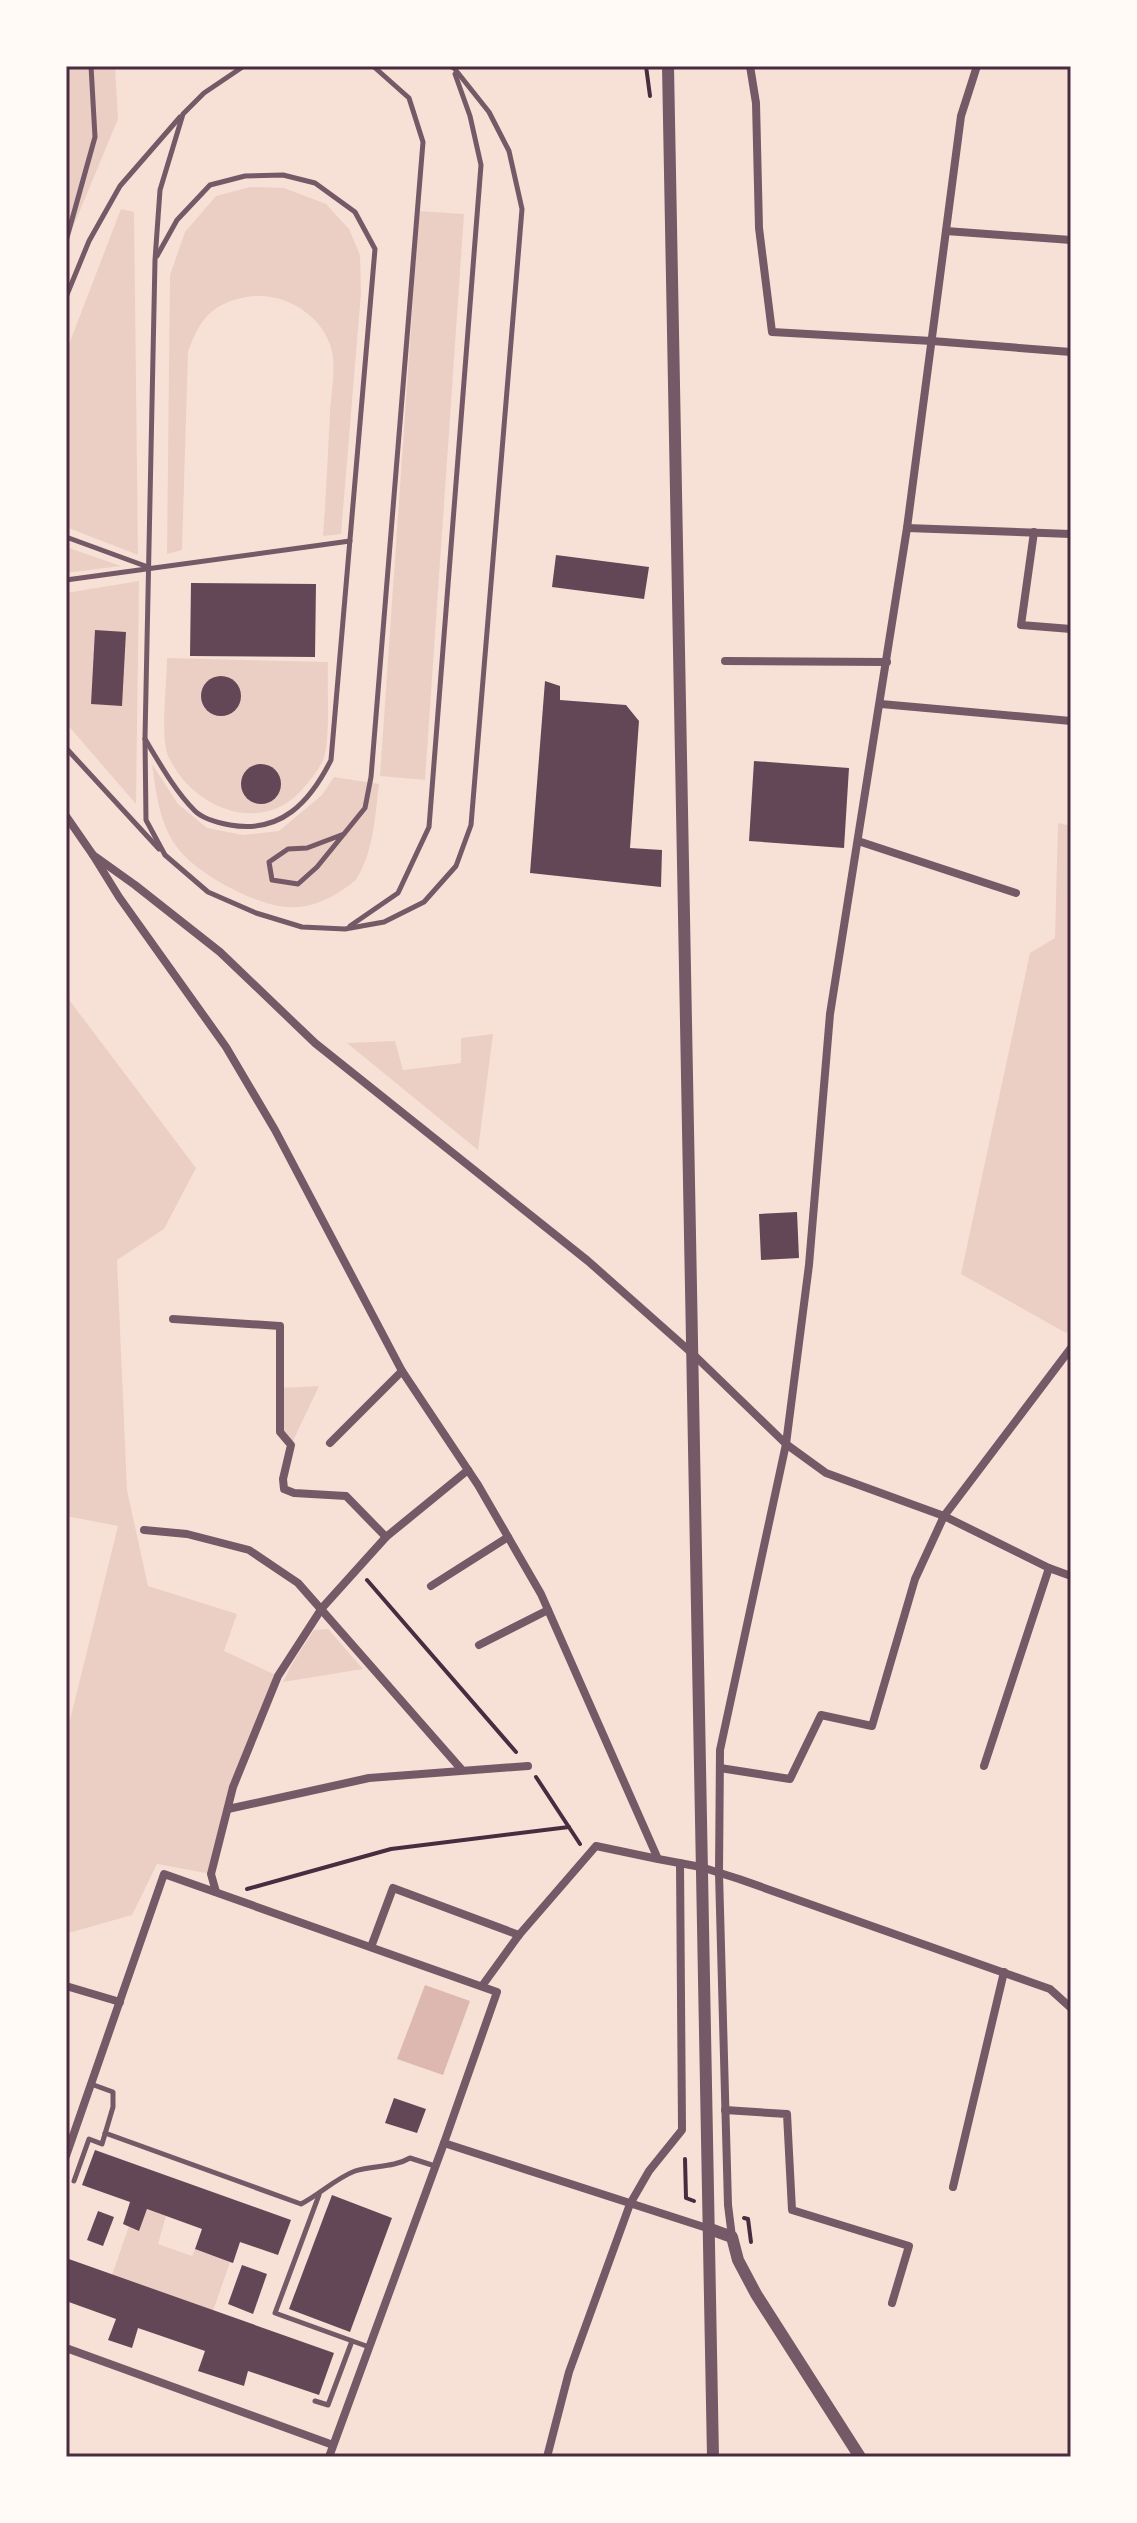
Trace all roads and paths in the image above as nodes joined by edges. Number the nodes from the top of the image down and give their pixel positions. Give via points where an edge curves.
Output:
1 (91, 66) edge
2 (244, 66) edge
3 (373, 66) edge
4 (668, 66) edge
5 (750, 66) edge
6 (977, 66) edge
7 (451, 67) edge
8 (183, 114) junction
9 (946, 231) junction
10 (1071, 240) edge
11 (66, 241) edge
12 (155, 260) junction
13 (66, 297) edge
14 (932, 341) junction
15 (1071, 352) edge
16 (907, 528) junction
17 (1034, 532) junction
18 (1071, 534) edge
19 (66, 537) edge
20 (350, 541) junction
21 (149, 568) junction
22 (66, 580) edge
23 (1071, 629) edge
24 (725, 661) dead end
25 (887, 662) junction
26 (881, 704) junction
27 (1071, 721) edge
28 (145, 738) junction
29 (66, 748) edge
30 (66, 816) edge
31 (344, 834) junction
32 (858, 841) junction
33 (93, 855) junction
34 (165, 855) junction
35 (1016, 893) dead end
36 (345, 929) junction
37 (173, 1319) dead end
38 (1071, 1348) edge
39 (694, 1355) junction
40 (402, 1371) junction
41 (330, 1443) dead end
42 (786, 1444) junction
43 (468, 1470) junction
44 (944, 1516) junction
45 (144, 1530) dead end
46 (386, 1537) junction
47 (508, 1537) junction
48 (1049, 1568) junction
49 (361, 1573) dead end
50 (1071, 1576) edge
51 (431, 1586) dead end
52 (322, 1608) junction
53 (548, 1610) junction
54 (479, 1645) dead end
55 (528, 1766) junction
56 (984, 1766) dead end
57 (720, 1768) junction
58 (462, 1770) junction
59 (228, 1809) junction
60 (569, 1827) junction
61 (587, 1856) junction
62 (658, 1859) junction
63 (680, 1863) junction
64 (701, 1867) junction
65 (719, 1873) junction
66 (220, 1894) junction
67 (519, 1935) junction
68 (371, 1947) junction
69 (1004, 1972) junction
70 (66, 1986) edge
71 (482, 1986) junction
72 (120, 2002) junction
73 (1071, 2008) edge
74 (91, 2084) junction
75 (725, 2110) junction
76 (105, 2133) junction
77 (444, 2143) junction
78 (66, 2156) edge
79 (685, 2159) dead end
80 (436, 2167) junction
81 (74, 2181) dead end
82 (953, 2187) dead end
83 (319, 2194) junction
84 (686, 2198) dead end
85 (630, 2204) junction
86 (710, 2229) junction
87 (732, 2237) junction
88 (892, 2303) dead end
89 (352, 2341) junction
90 (369, 2347) junction
91 (66, 2348) edge
92 (315, 2401) dead end
93 (333, 2445) junction
94 (329, 2457) edge
95 (547, 2457) edge
96 (713, 2457) edge
97 (860, 2457) edge

1 - 11 lane via 95,137
2 - 8 lane
3 - 31 lane via 409,98 423,142 371,777 365,808
4 - 39 street
5 - 14 street via 759,228 772,332
6 - 9 street via 961,116
7 - 36 lane via 481,165 429,827 398,893
7 - 36 lane via 489,112 509,151 522,209 471,825 456,866 424,902 384,922
8 - 12 lane via 160,190
8 - 13 lane via 120,186
9 - 10 street
9 - 14 street
12 - 20 lane via 177,220 210,185 245,176 283,175 315,183 355,212 375,249
12 - 21 lane
14 - 15 street
14 - 16 street
16 - 17 street
16 - 25 street
17 - 18 street
17 - 23 street via 1021,625
19 - 21 lane
20 - 21 lane
20 - 28 lane via 331,760 303,805 252,828 197,814
21 - 22 lane
21 - 28 lane
24 - 25 street
25 - 26 street
26 - 27 street
26 - 32 street
28 - 34 lane via 146,820
29 - 34 lane
30 - 33 street
31 - 31 lane via 298,884 272,880 269,862 288,849
32 - 35 street
32 - 42 street via 830,1014 809,1265
33 - 39 street via 220,952 315,1043 588,1261
33 - 40 street via 226,1047
34 - 36 lane via 208,892 256,913 302,927
37 - 46 street via 280,1326 280,1432 291,1445 284,1489 346,1496
38 - 44 street
39 - 42 street
39 - 64 street
40 - 41 street
40 - 43 street
42 - 44 street via 826,1473
42 - 57 street
43 - 46 street
43 - 47 street
44 - 48 street
44 - 57 street via 915,1579 872,1726 821,1715 790,1779
45 - 52 street via 187,1534 249,1550 298,1583
46 - 52 street
47 - 51 street
47 - 53 street
48 - 50 street
48 - 56 street
49 - 55 path
52 - 58 street
52 - 59 street via 278,1676
53 - 54 street
53 - 62 street
55 - 58 street
55 - 60 path
57 - 65 street
58 - 59 street via 369,1778
59 - 66 street via 211,1874
60 - 61 path
60 - 66 path via 391,1849
61 - 62 street via 596,1846
61 - 67 street
62 - 63 street
63 - 64 street
63 - 85 street via 682,2130
64 - 65 street
64 - 86 street
65 - 69 street
65 - 75 street
66 - 68 street
66 - 72 street via 164,1874
67 - 68 street via 393,1888
67 - 71 street
68 - 71 street
69 - 73 street via 1050,1989
69 - 82 street
70 - 72 street
71 - 77 street via 497,1992
72 - 74 street
74 - 76 lane via 113,2092
74 - 78 street
75 - 87 street
75 - 88 street via 787,2114 792,2210 909,2246
76 - 81 lane via 102,2144 89,2139
76 - 83 lane via 301,2204
77 - 80 street
77 - 85 street
79 - 84 path
80 - 83 lane via 410,2158 351,2173
80 - 90 street
83 - 89 lane via 275,2313
85 - 86 street
85 - 95 street via 569,2372
86 - 87 street
86 - 96 street
87 - 97 street via 756,2294
89 - 90 lane
89 - 92 lane via 328,2405
90 - 93 street
91 - 93 street
93 - 94 street

